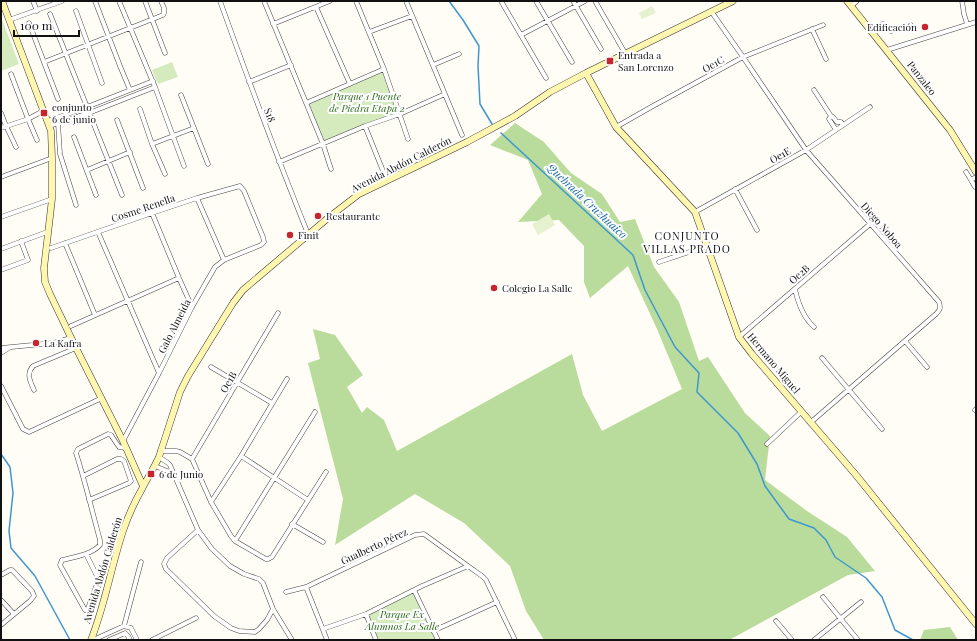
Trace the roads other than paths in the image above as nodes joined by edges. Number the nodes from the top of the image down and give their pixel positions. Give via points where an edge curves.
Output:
1 (2, 1) edge
2 (33, 1) edge
3 (62, 1) edge
4 (94, 1) edge
5 (119, 1) edge
6 (145, 1) edge
7 (161, 1) edge
8 (220, 1) edge
9 (264, 1) edge
10 (330, 1) edge
11 (356, 1) edge
12 (406, 1) edge
13 (501, 1) edge
14 (536, 1) edge
15 (573, 1) edge
16 (585, 1) edge
17 (595, 1) edge
18 (733, 1) edge
19 (857, 1) edge
20 (962, 1) edge
21 (720, 4) edge
22 (849, 4) edge
23 (576, 6) junction
24 (316, 7) junction
25 (37, 10) junction
26 (76, 11) dead end
27 (711, 12) junction
28 (50, 14) dead end
29 (412, 16) junction
30 (9, 20) junction
31 (151, 20) junction
32 (548, 20) junction
33 (976, 22) edge
34 (29, 23) dead end
35 (273, 24) junction
36 (967, 24) junction
37 (823, 25) dead end
38 (911, 25) dead end
39 (130, 28) junction
40 (812, 29) junction
41 (871, 31) junction
42 (369, 32) junction
43 (521, 34) junction
44 (109, 37) junction
45 (88, 45) junction
46 (601, 49) dead end
47 (887, 50) junction
48 (65, 53) junction
49 (165, 53) dead end
50 (625, 53) junction
51 (459, 54) dead end
52 (743, 57) junction
53 (826, 58) dead end
54 (44, 62) junction
55 (572, 62) dead end
56 (433, 65) junction
57 (290, 66) junction
58 (384, 69) junction
59 (586, 73) junction
60 (11, 74) dead end
61 (546, 78) dead end
62 (153, 81) junction
63 (249, 82) junction
64 (102, 83) dead end
65 (350, 84) junction
66 (155, 86) junction
67 (130, 90) junction
68 (814, 90) dead end
69 (444, 94) junction
70 (181, 95) dead end
71 (58, 99) dead end
72 (306, 103) junction
73 (87, 107) junction
74 (870, 107) dead end
75 (140, 109) dead end
76 (43, 111) junction
77 (1, 113) edge
78 (90, 113) junction
79 (400, 114) junction
80 (831, 116) junction
81 (28, 119) junction
82 (118, 120) dead end
83 (58, 123) junction
84 (48, 124) junction
85 (843, 125) junction
86 (365, 126) junction
87 (3, 127) edge
88 (616, 127) junction
89 (194, 128) junction
90 (836, 130) junction
91 (462, 135) dead end
92 (172, 136) junction
93 (74, 137) dead end
94 (408, 139) dead end
95 (37, 140) dead end
96 (152, 144) junction
97 (323, 144) junction
98 (16, 147) dead end
99 (806, 150) junction
100 (130, 152) junction
101 (52, 158) junction
102 (109, 161) junction
103 (279, 162) junction
104 (208, 164) dead end
105 (184, 166) dead end
106 (331, 169) dead end
107 (87, 170) junction
108 (966, 172) dead end
109 (976, 172) edge
110 (165, 174) dead end
111 (1, 177) edge
112 (976, 177) edge
113 (971, 180) junction
114 (387, 182) junction
115 (975, 187) edge
116 (143, 188) dead end
117 (735, 189) junction
118 (96, 195) dead end
119 (122, 195) dead end
120 (196, 198) junction
121 (52, 199) junction
122 (76, 205) dead end
123 (695, 212) junction
124 (152, 213) junction
125 (1, 217) edge
126 (870, 224) junction
127 (757, 230) dead end
128 (47, 232) junction
129 (98, 232) junction
130 (308, 234) junction
131 (21, 241) junction
132 (264, 242) joint
133 (65, 243) junction
134 (707, 246) junction
135 (51, 248) dead end
136 (1, 249) edge
137 (224, 260) junction
138 (659, 262) dead end
139 (1, 270) edge
140 (179, 278) junction
141 (795, 289) junction
142 (128, 301) junction
143 (192, 307) junction
144 (278, 313) dead end
145 (95, 315) junction
146 (71, 326) dead end
147 (814, 327) dead end
148 (739, 337) junction
149 (71, 338) junction
150 (905, 341) junction
151 (14, 347) junction
152 (1, 348) edge
153 (76, 348) junction
154 (1, 353) edge
155 (822, 358) dead end
156 (211, 367) dead end
157 (927, 367) dead end
158 (159, 373) junction
159 (287, 379) dead end
160 (237, 382) junction
161 (1, 386) edge
162 (848, 389) junction
163 (34, 390) dead end
164 (102, 398) junction
165 (272, 403) junction
166 (315, 412) dead end
167 (801, 412) junction
168 (810, 423) junction
169 (882, 429) dead end
170 (122, 441) junction
171 (767, 444) dead end
172 (126, 448) junction
173 (160, 454) junction
174 (241, 456) junction
175 (192, 459) junction
176 (155, 466) junction
177 (326, 472) dead end
178 (174, 475) junction
179 (83, 476) junction
180 (274, 477) junction
181 (143, 486) junction
182 (89, 500) junction
183 (308, 500) junction
184 (211, 502) junction
185 (292, 524) junction
186 (198, 530) junction
187 (234, 541) junction
188 (323, 542) dead end
189 (86, 554) junction
190 (141, 562) dead end
191 (468, 566) junction
192 (1, 575) edge
193 (306, 587) junction
194 (414, 590) junction
195 (286, 592) dead end
196 (823, 597) dead end
197 (1, 600) edge
198 (497, 602) junction
199 (861, 602) dead end
200 (273, 608) junction
201 (14, 614) junction
202 (366, 614) junction
203 (196, 618) dead end
204 (840, 618) junction
205 (776, 621) dead end
206 (976, 624) edge
207 (1, 625) edge
208 (124, 626) junction
209 (323, 629) junction
210 (433, 631) junction
211 (92, 640) edge
212 (109, 640) edge
213 (130, 640) edge
214 (138, 640) edge
215 (152, 640) edge
216 (292, 640) edge
217 (327, 640) edge
218 (376, 640) edge
219 (438, 640) edge
220 (515, 640) edge
221 (792, 640) edge
222 (814, 640) edge
223 (858, 640) edge

1 - 30 street
2 - 25 street
3 - 25 street
4 - 44 street
5 - 39 street
6 - 31 street
7 - 31 street via 164,13
8 - 63 street, S18
9 - 35 street
10 - 24 street
11 - 42 street
12 - 29 street
13 - 43 street
14 - 32 street
15 - 23 street
16 - 23 street
17 - 50 street
18 - 21 street, Avenida Abdón Calderón
19 - 22 street
20 - 36 street
21 - 27 street, Avenida Abdón Calderón
22 - 41 street, Panzaleo
23 - 32 street
23 - 46 street
24 - 35 street
24 - 65 street
25 - 30 street
26 - 45 street
27 - 50 street, Avenida Abdón Calderón
27 - 52 street, Diego Noboa
28 - 48 street
29 - 42 street
29 - 56 street
30 - 76 street
31 - 39 street
31 - 49 street
32 - 43 street
32 - 55 street
33 - 36 street
34 - 54 street
35 - 57 street
36 - 47 street
37 - 40 street, Oe1C
38 - 41 street via 890,31 884,24
39 - 44 street
39 - 62 street
40 - 52 street, Oe1C
40 - 53 street
41 - 47 street, Panzaleo
42 - 58 street
43 - 61 street
44 - 45 street
44 - 67 street
45 - 48 street
45 - 64 street
47 - 109 street, Panzaleo via 951,131
48 - 54 street
48 - 73 street
50 - 59 street, Avenida Abdón Calderón
51 - 56 street
52 - 88 street, Oe1C
52 - 99 street, Diego Noboa
54 - 71 street
56 - 69 street
57 - 63 street
57 - 72 street
58 - 65 street
58 - 79 street
59 - 88 street, Hermano Miguel
59 - 114 street, Avenida Abdón Calderón via 550,92 515,116
60 - 81 street
62 - 66 street
62 - 67 street
63 - 103 street, S18
65 - 72 street
66 - 78 street
66 - 92 street
67 - 73 street
68 - 80 street
69 - 79 street
69 - 91 street
70 - 89 street
72 - 97 street
73 - 78 street
73 - 84 street
74 - 85 street, Oe1E
75 - 96 street
76 - 81 street
76 - 84 street
77 - 87 street
78 - 83 street
78 - 102 street
79 - 86 street
79 - 94 street
80 - 85 street
80 - 90 street via 829,119
81 - 87 street
81 - 95 street
82 - 100 street
83 - 84 street
83 - 122 street via 60,154
84 - 101 street via 51,131
85 - 90 street, Oe1E
86 - 97 street
86 - 114 street
87 - 98 street
88 - 123 street, Hermano Miguel
89 - 92 street
89 - 104 street
90 - 99 street, Oe1E
92 - 96 street
92 - 105 street
93 - 107 street
96 - 110 street
97 - 103 street
97 - 106 street
99 - 117 street, Oe1E
99 - 126 street, Diego Noboa
100 - 102 street
100 - 116 street
101 - 111 street
101 - 121 street
102 - 107 street
102 - 119 street
103 - 130 street, S18
107 - 118 street
108 - 113 street
112 - 113 street
113 - 115 street
114 - 130 street, Avenida Abdón Calderón via 360,194
117 - 123 street, Oe1E
117 - 127 street
120 - 124 street, Cosme Renella
120 - 132 street, Cosme Renella via 240,186 253,211
120 - 137 street
121 - 125 street
121 - 128 street
123 - 134 street, Hermano Miguel
124 - 129 street, Cosme Renella
124 - 140 street
126 - 141 street, Oe2B
126 - 150 street, Diego Noboa via 939,302 940,310
128 - 131 street
128 - 149 street via 45,282
129 - 133 street, Cosme Renella
129 - 142 street
130 - 173 street, Avenida Abdón Calderón via 237,296 180,392
131 - 136 street
131 - 139 street via 28,260
132 - 137 street, Galo Almeida
133 - 135 street, Cosme Renella
133 - 145 street
134 - 138 street
134 - 148 street, Hermano Miguel
137 - 143 street, Galo Almeida via 215,267
140 - 142 street
140 - 143 street
141 - 147 street via 805,316
141 - 148 street, Oe2B
142 - 145 street
142 - 158 street
143 - 158 street, Galo Almeida
144 - 160 street, Oe1B
145 - 146 street
148 - 167 street, Hermano Miguel
149 - 151 street via 53,343
149 - 153 street
150 - 157 street
150 - 162 street, Diego Noboa
151 - 152 street
151 - 154 street
153 - 163 street via 33,366 29,370 29,376
153 - 164 street
155 - 162 street
156 - 160 street
158 - 170 street, Galo Almeida
159 - 165 street
160 - 165 street
160 - 175 street, Oe1B
161 - 164 street via 23,429 29,432
162 - 168 street, Diego Noboa
162 - 169 street
164 - 170 street
165 - 174 street
166 - 180 street
167 - 168 street, Hermano Miguel
167 - 171 street
168 - 206 street, Hermano Miguel via 856,475
170 - 172 street
172 - 179 street via 118,447 108,434 78,449 76,453
172 - 181 street
173 - 175 street via 180,452
173 - 176 street, Avenida Abdón Calderón
173 - 178 street
174 - 180 street
174 - 184 street
175 - 184 street
176 - 178 street
176 - 181 street, Avenida Abdón Calderón
177 - 183 street
178 - 186 street
179 - 182 street
179 - 182 street via 121,459 131,481
180 - 183 street
180 - 187 street
181 - 211 street, Avenida Abdón Calderón via 123,532
182 - 189 street via 100,545
183 - 185 street
184 - 187 street
185 - 187 street via 268,559 263,559
185 - 188 street
186 - 200 street via 212,549 230,566 263,583
186 - 200 street via 167,558 164,564 166,570 214,616 239,631 255,632
189 - 189 street via 98,578 87,611 84,610 60,565 62,560
190 - 208 street
191 - 193 street, Gualberto Pérez via 428,536 420,534
191 - 194 street
191 - 198 street, Gualberto Pérez via 486,580
192 - 201 street via 12,570 34,596
193 - 195 street, Gualberto Pérez
193 - 209 street
194 - 202 street
194 - 210 street
196 - 204 street
197 - 201 street
198 - 210 street
198 - 220 street, Gualberto Pérez
199 - 204 street
200 - 216 street
201 - 207 street
202 - 209 street
202 - 218 street
203 - 215 street
204 - 222 street
204 - 223 street
205 - 221 street
208 - 211 street
208 - 214 street via 131,628
209 - 217 street
210 - 219 street
212 - 213 street via 125,633

